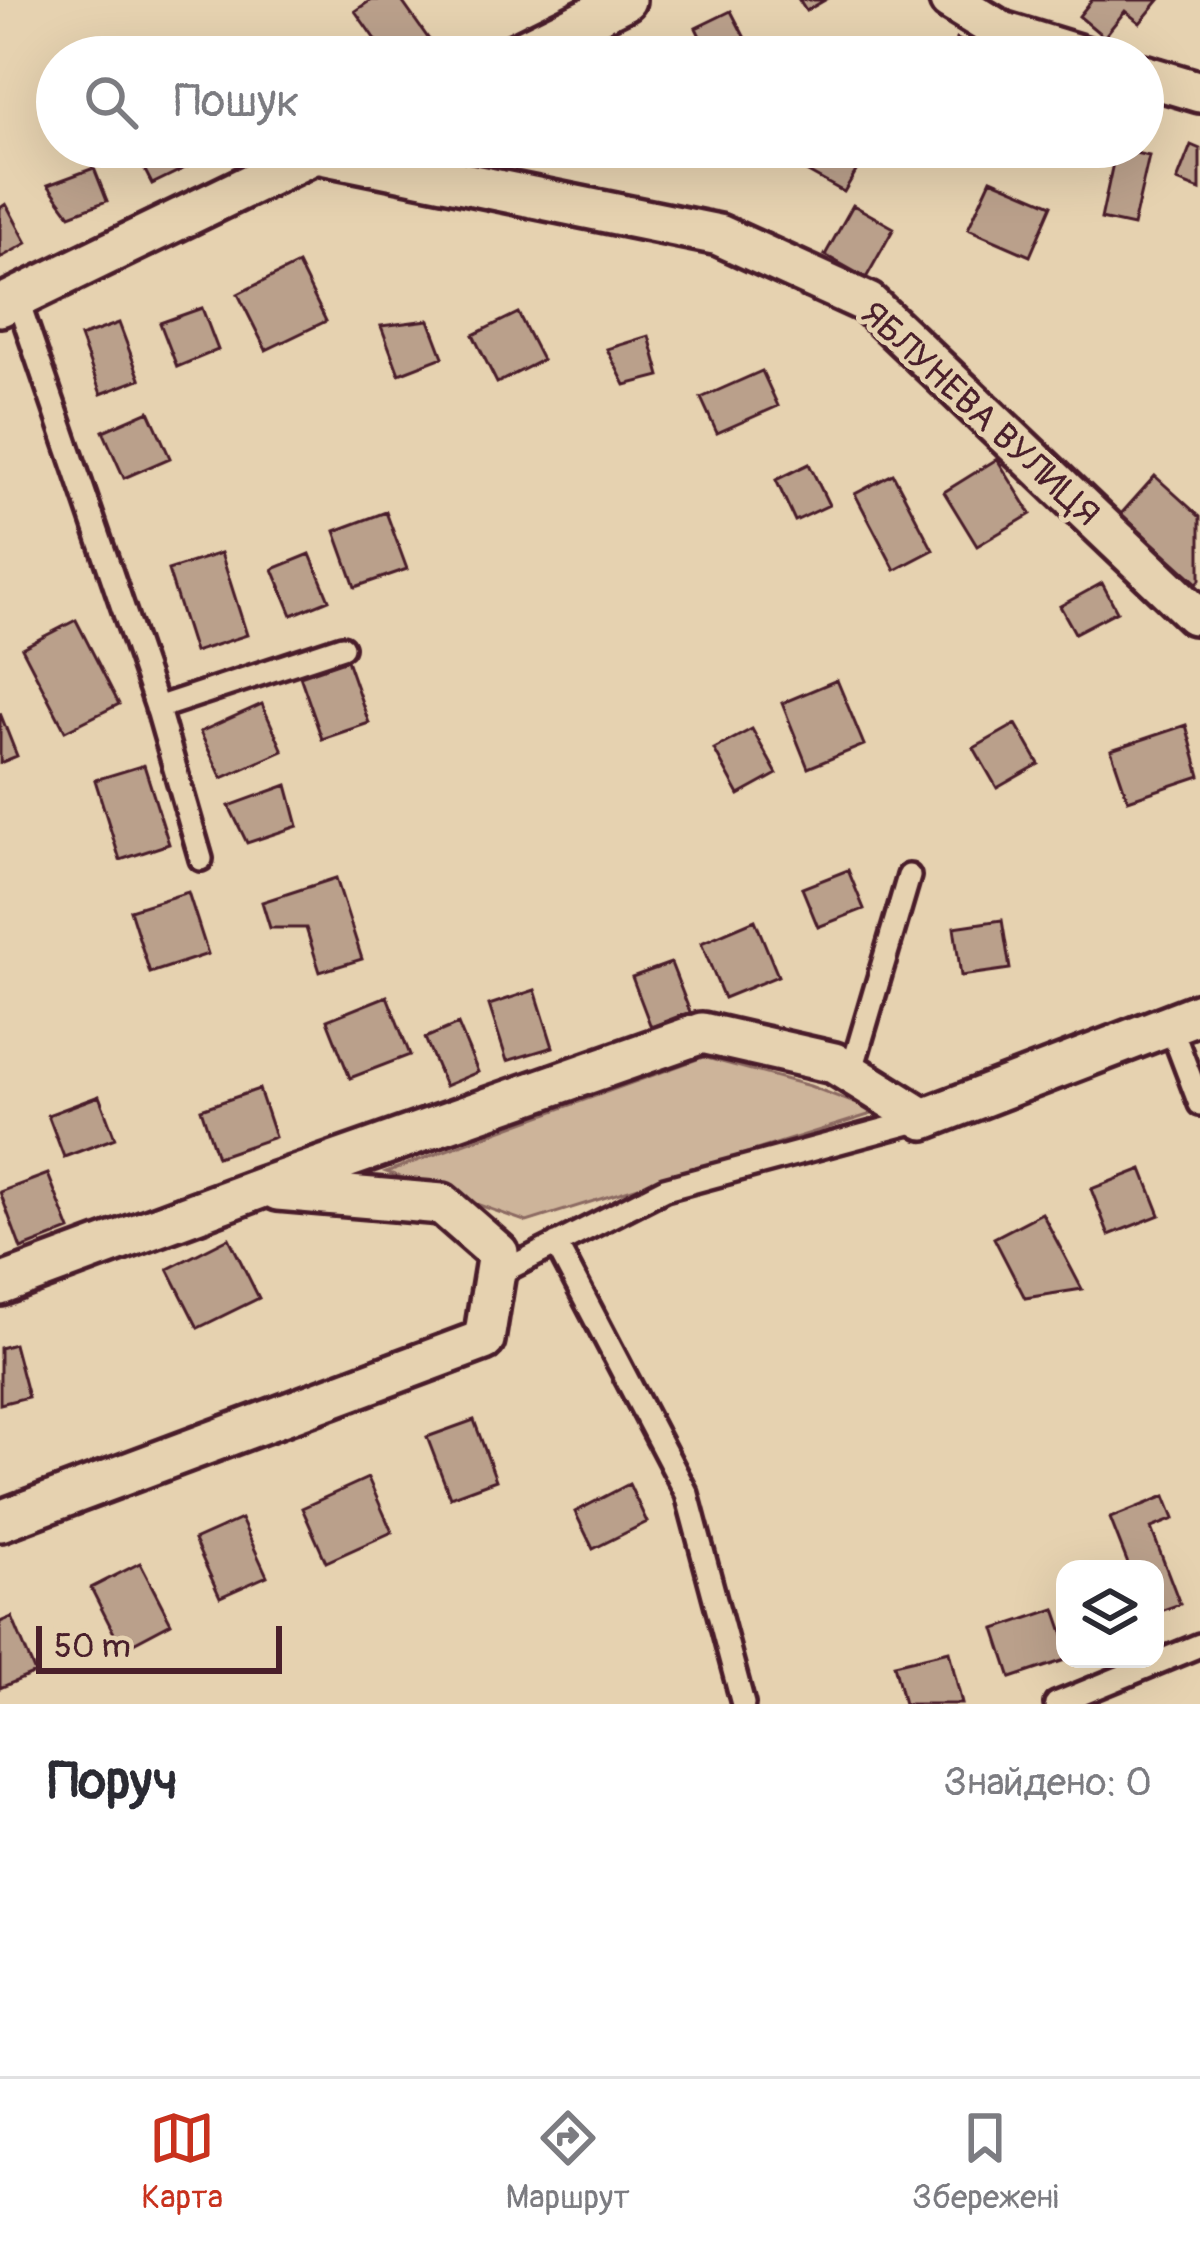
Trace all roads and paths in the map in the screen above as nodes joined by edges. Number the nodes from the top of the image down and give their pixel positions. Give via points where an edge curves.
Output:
1 (625, 0) edge
2 (950, 0) edge
3 (552, 36) edge
4 (1015, 36) edge
5 (1164, 81) edge
6 (1200, 92) edge
7 (285, 168) edge
8 (453, 168) edge
9 (9, 302) edge
10 (1200, 613) edge
11 (342, 646) dead end
12 (157, 708) junction
13 (201, 859) dead end
14 (909, 876) dead end
15 (1185, 1019) edge
16 (851, 1073) junction
17 (1200, 1104) edge
18 (924, 1120) junction
19 (261, 1188) junction
20 (556, 1244) junction
21 (494, 1277) junction
22 (0, 1286) edge
23 (0, 1521) edge
24 (1200, 1645) edge
25 (743, 1704) edge
26 (1055, 1704) edge

1 - 3 street
2 - 4 street
5 - 6 street
7 - 9 street
8 - 10 street, ЯБЛУНЕВА ВУЛИЦЯ via 719,235 868,303
9 - 12 lane
11 - 12 lane
12 - 13 lane
14 - 16 lane
15 - 17 lane
15 - 18 street
16 - 18 street
16 - 19 street via 702,1034
18 - 20 lane via 665,1189
19 - 21 street via 442,1204 498,1253
19 - 22 street
20 - 21 lane
20 - 25 lane via 687,1494
21 - 23 street via 484,1340
24 - 26 lane

